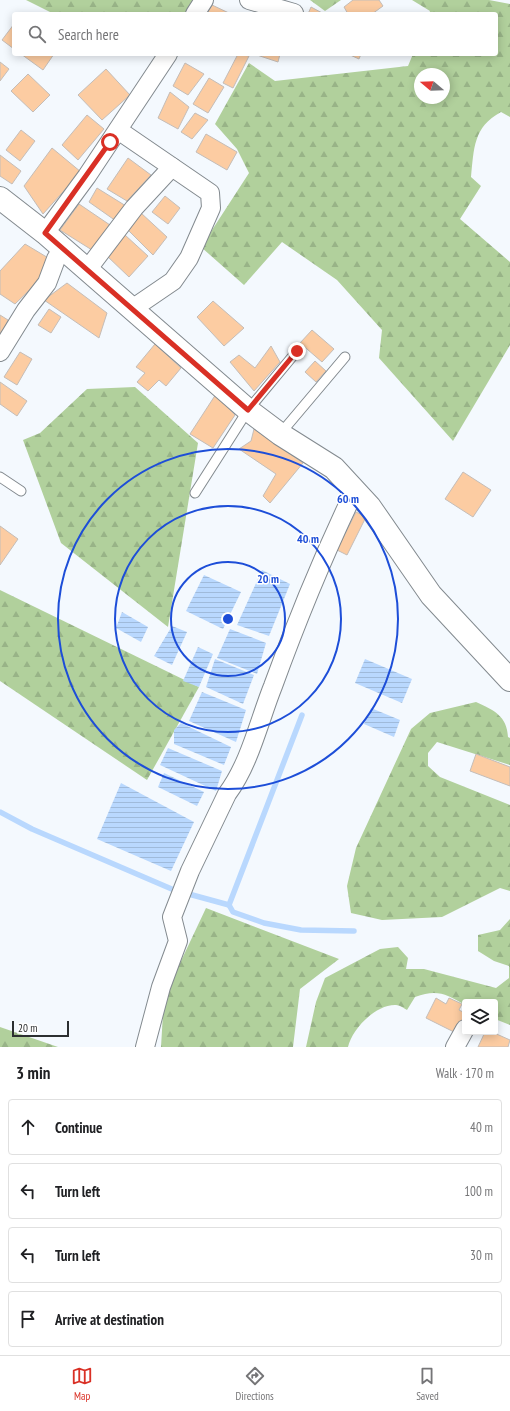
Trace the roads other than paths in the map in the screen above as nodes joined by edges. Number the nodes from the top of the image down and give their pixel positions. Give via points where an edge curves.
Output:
1 (204, 0) edge
2 (249, 0) edge
3 (195, 12) edge
4 (291, 12) edge
5 (167, 56) edge
6 (118, 130) junction
7 (172, 167) junction
8 (0, 198) edge
9 (45, 233) junction
10 (62, 249) junction
11 (87, 270) junction
12 (132, 309) junction
13 (297, 351) dead end
14 (0, 352) edge
15 (345, 357) dead end
16 (248, 410) junction
17 (280, 434) junction
18 (0, 477) edge
19 (355, 490) junction
20 (21, 491) dead end
21 (195, 493) dead end
22 (510, 680) edge
23 (462, 1034) edge
24 (145, 1047) edge
25 (455, 1047) edge

1 - 3 street
2 - 4 street
5 - 6 street
6 - 7 street
6 - 9 street
7 - 11 street via 134,208
7 - 12 street via 210,194 211,208 189,258 173,281
8 - 9 main road
9 - 10 main road
10 - 11 main road
10 - 14 street via 47,283 26,310
11 - 12 main road
12 - 16 main road
13 - 16 lane
15 - 17 lane
16 - 17 main road
16 - 21 lane
17 - 19 main road via 334,468
18 - 20 lane
19 - 22 main road via 370,507 431,595
19 - 24 street via 300,616 243,765 190,871 172,917 178,941 161,987
23 - 25 street

